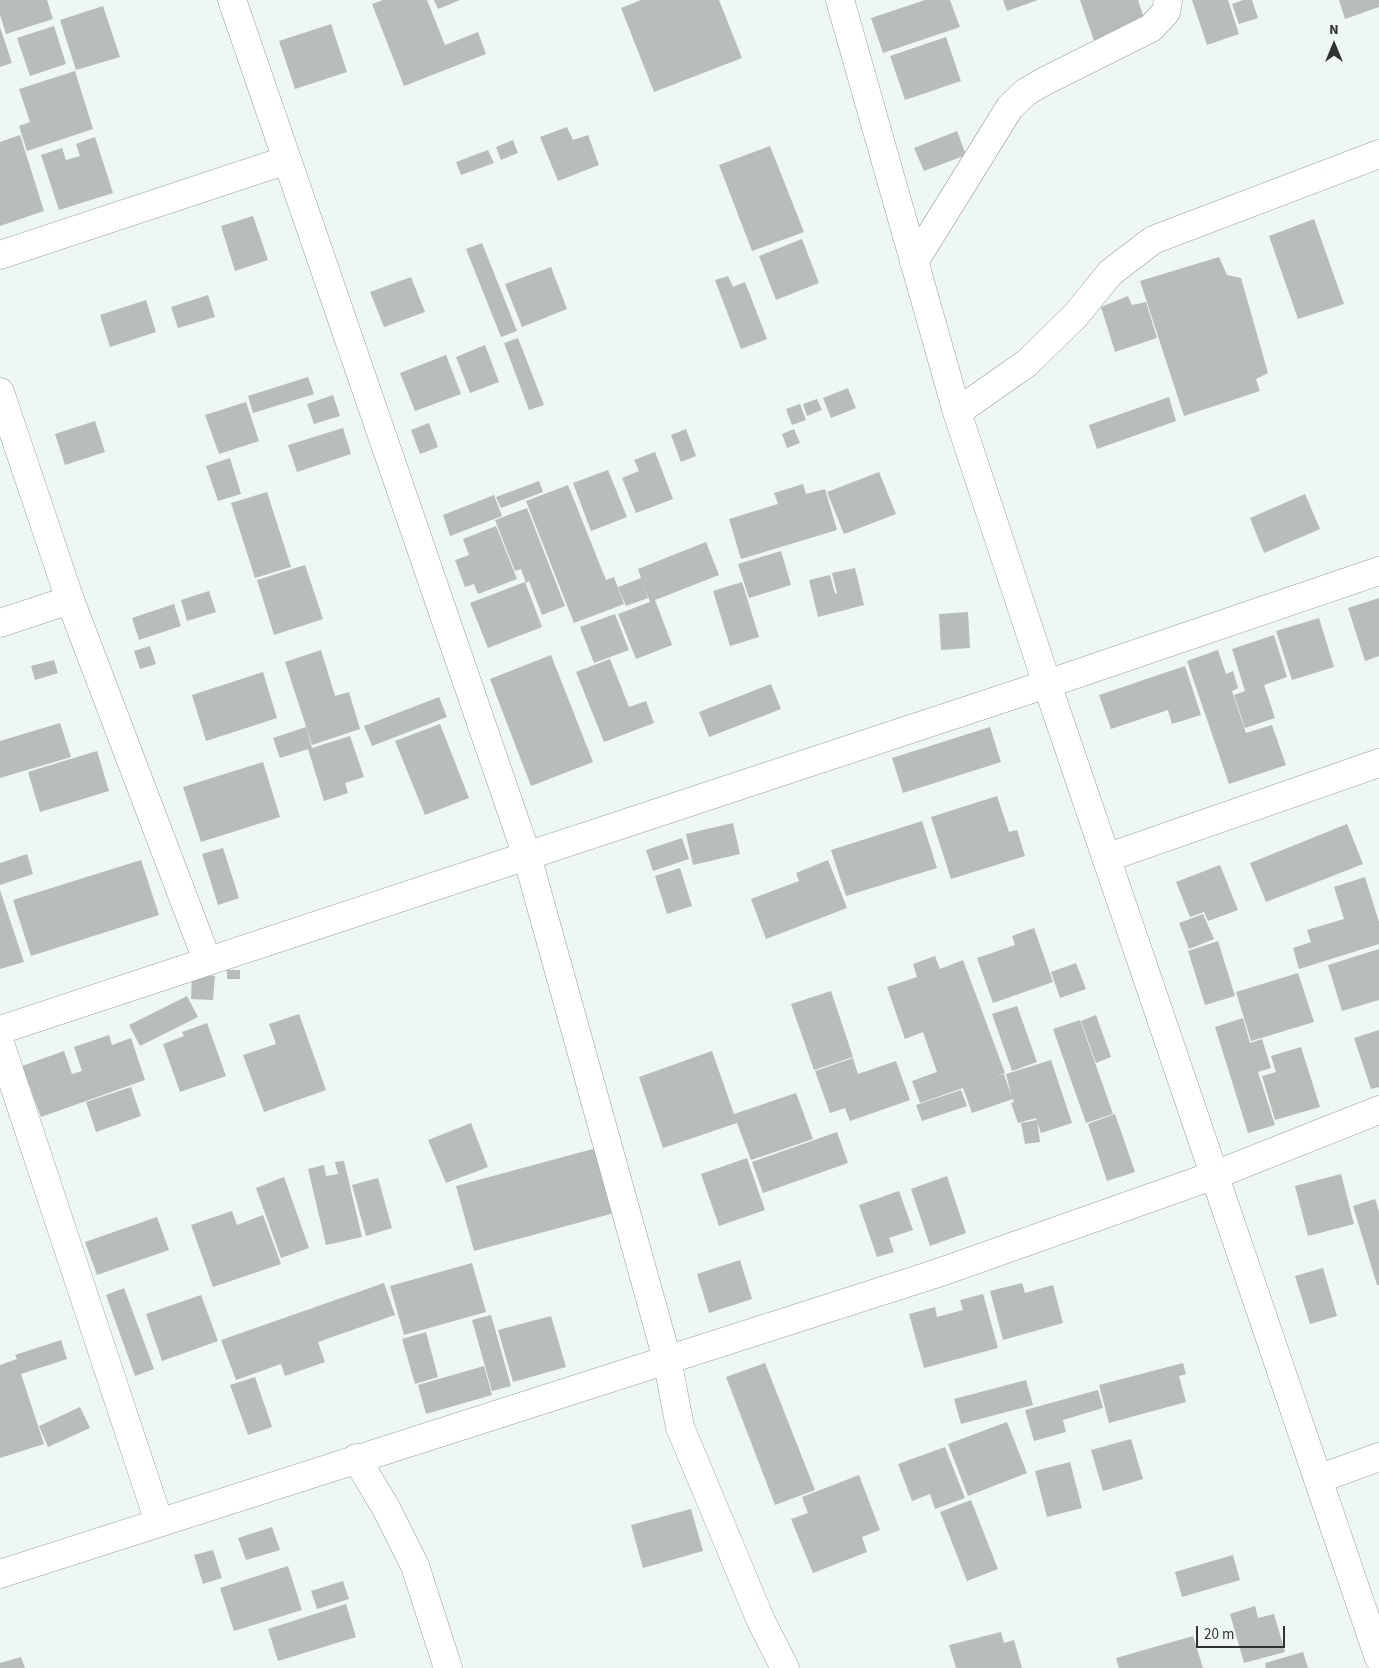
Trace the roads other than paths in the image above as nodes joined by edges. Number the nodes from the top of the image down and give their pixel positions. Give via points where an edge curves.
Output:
1 (232, 0) edge
2 (840, 0) edge
3 (1168, 0) edge
4 (1379, 154) edge
5 (287, 160) junction
6 (0, 255) edge
7 (914, 262) junction
8 (0, 392) edge
9 (957, 412) junction
10 (1379, 571) edge
11 (70, 600) junction
12 (0, 623) edge
13 (1047, 684) junction
14 (1379, 763) edge
15 (527, 856) junction
16 (1106, 858) junction
17 (207, 960) junction
18 (0, 1030) edge
19 (0, 1043) edge
20 (1379, 1110) edge
21 (1215, 1175) junction
22 (667, 1359) junction
23 (1379, 1457) edge
24 (356, 1458) junction
25 (1318, 1479) junction
26 (159, 1522) junction
27 (0, 1574) edge
28 (1379, 1658) edge
29 (448, 1668) edge
30 (785, 1668) edge

1 - 5 street
2 - 7 street
3 - 7 street via 1166,12 1151,28 1045,81 1010,107
4 - 9 street via 1154,240 1110,273 1076,315 1027,362
5 - 6 street
5 - 15 street
7 - 9 street
8 - 11 street
9 - 13 street
10 - 13 street
11 - 12 street
11 - 17 street
13 - 15 street
13 - 16 street
14 - 16 street
15 - 17 street
15 - 22 street
16 - 21 street
17 - 18 street
19 - 26 street
20 - 21 street
21 - 22 street via 938,1273
21 - 25 street
22 - 24 street
22 - 30 street via 680,1426 761,1622
23 - 25 street
24 - 26 street
24 - 29 street via 415,1566
25 - 28 street
26 - 27 street

